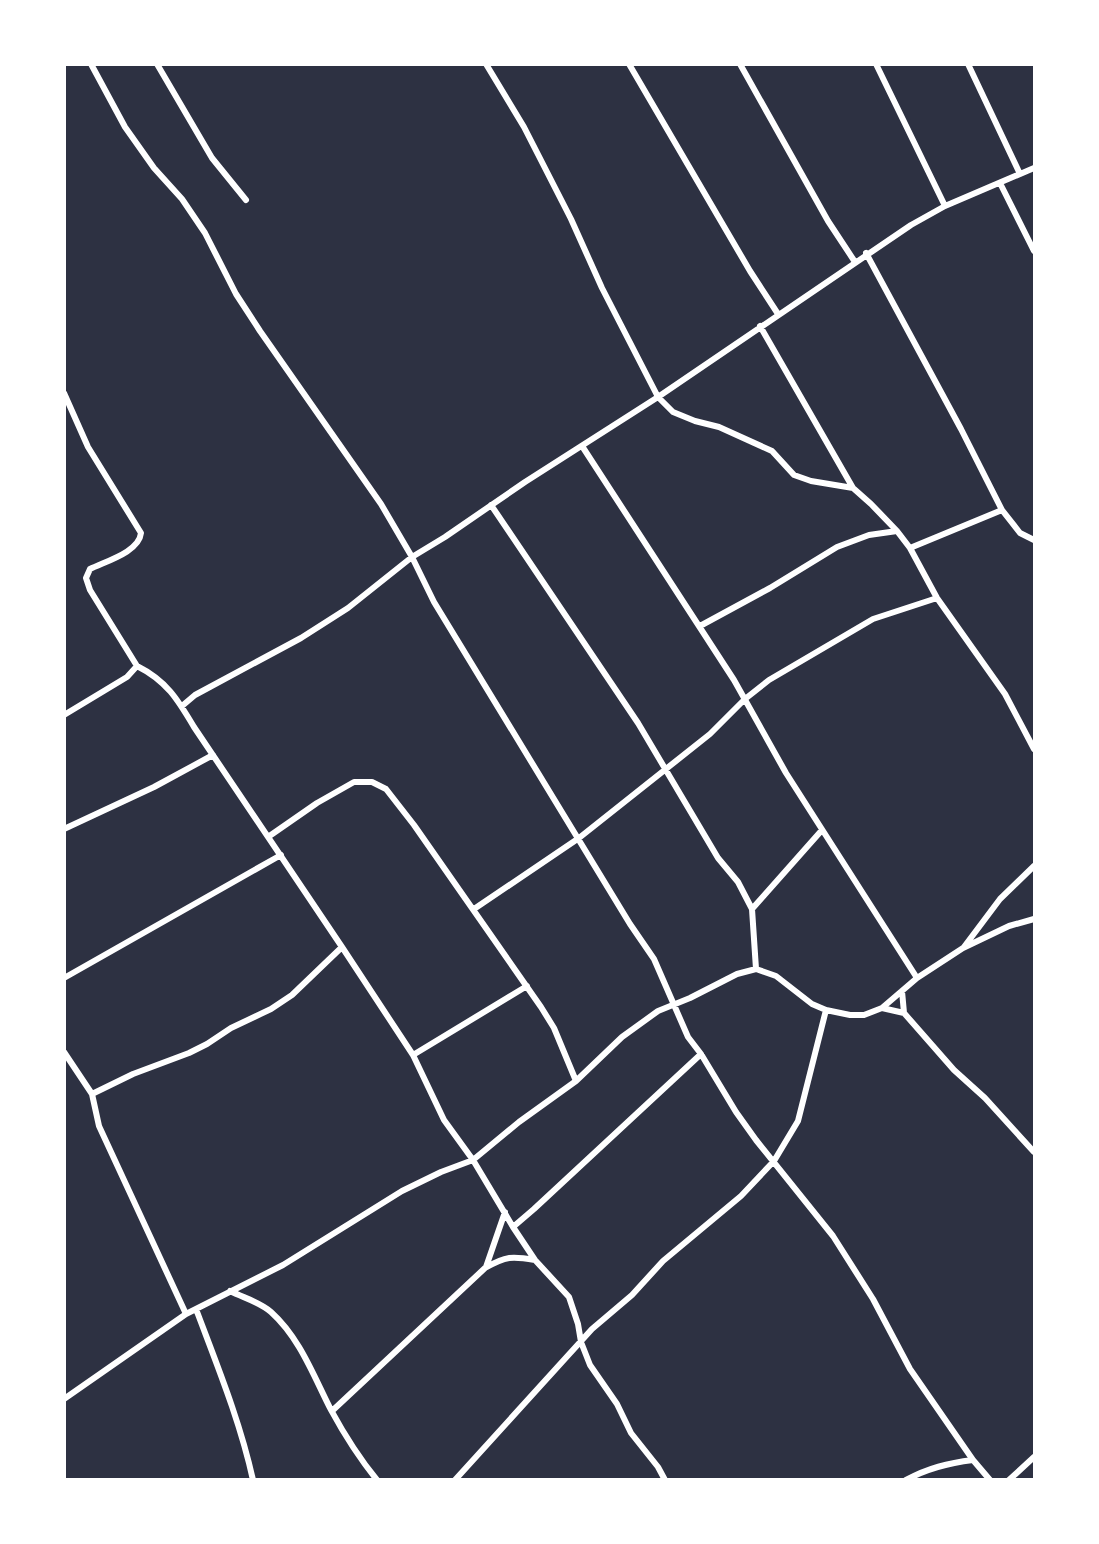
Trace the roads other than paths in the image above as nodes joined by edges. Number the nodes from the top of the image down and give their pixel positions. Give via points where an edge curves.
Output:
1 (92, 64) edge
2 (157, 64) edge
3 (486, 64) edge
4 (629, 64) edge
5 (740, 64) edge
6 (876, 64) edge
7 (968, 64) edge
8 (1034, 169) edge
9 (1020, 174) junction
10 (1000, 183) junction
11 (246, 200) dead end
12 (945, 206) junction
13 (1035, 252) edge
14 (866, 254) junction
15 (855, 262) junction
16 (778, 315) junction
17 (760, 326) junction
18 (64, 393) edge
19 (658, 397) junction
20 (582, 446) junction
21 (853, 488) junction
22 (490, 505) junction
23 (1002, 510) junction
24 (897, 531) junction
25 (1035, 540) edge
26 (910, 548) junction
27 (412, 557) junction
28 (937, 597) junction
29 (700, 626) junction
30 (138, 666) junction
31 (745, 699) junction
32 (182, 706) junction
33 (64, 716) edge
34 (1035, 749) edge
35 (213, 755) junction
36 (665, 768) junction
37 (64, 829) edge
38 (822, 830) junction
39 (268, 837) junction
40 (579, 838) junction
41 (281, 855) junction
42 (1035, 867) edge
43 (474, 909) junction
44 (752, 909) junction
45 (1035, 919) edge
46 (342, 947) junction
47 (963, 948) junction
48 (756, 969) junction
49 (64, 978) edge
50 (917, 978) junction
51 (527, 986) junction
52 (902, 991) junction
53 (675, 1004) junction
54 (882, 1008) junction
55 (826, 1010) junction
56 (904, 1013) junction
57 (64, 1052) edge
58 (701, 1054) junction
59 (413, 1055) junction
60 (576, 1081) junction
61 (92, 1094) junction
62 (1035, 1152) edge
63 (473, 1160) junction
64 (774, 1161) junction
65 (505, 1212) junction
66 (513, 1227) junction
67 (536, 1260) junction
68 (485, 1268) junction
69 (230, 1291) junction
70 (196, 1309) junction
71 (186, 1314) junction
72 (581, 1342) junction
73 (64, 1399) edge
74 (332, 1411) junction
75 (1035, 1457) edge
76 (973, 1460) junction
77 (253, 1479) edge
78 (377, 1479) edge
79 (455, 1479) edge
80 (665, 1479) edge
81 (906, 1479) edge
82 (990, 1479) edge
83 (1009, 1479) edge

1 - 27 street via 125,127 206,233 236,294 381,504
2 - 11 street via 212,158
3 - 19 street via 524,127
4 - 16 street
5 - 15 street
6 - 12 street
7 - 9 street
8 - 9 street
9 - 10 street
10 - 12 street
10 - 13 street
12 - 14 street
14 - 15 street
14 - 23 street
15 - 16 street
16 - 17 street
17 - 19 street
17 - 21 street
18 - 30 street via 88,447 141,533 134,547 90,569 86,578
19 - 20 street
19 - 21 street via 673,412 772,451 794,475 811,482
20 - 22 street
20 - 29 street
21 - 24 street
22 - 27 street
22 - 36 street
23 - 25 street via 1020,533
23 - 26 street
24 - 26 street
24 - 29 street via 868,535 837,548
26 - 28 street
27 - 32 street via 348,608
27 - 40 street via 434,602
28 - 31 street via 873,619 769,680
28 - 34 street via 1005,694
29 - 31 street
30 - 32 street via 164,682
30 - 33 street
31 - 36 street via 710,734
31 - 38 street
32 - 35 street
35 - 37 street
35 - 39 street
36 - 40 street
36 - 44 street
38 - 44 street
38 - 50 street
39 - 41 street
39 - 43 street via 317,802 354,782 372,782 386,789
40 - 43 street
40 - 53 street via 654,958
41 - 46 street
41 - 49 street
42 - 47 street via 1000,900
43 - 51 street
44 - 48 street
45 - 47 street via 1009,926
46 - 59 street
46 - 61 street via 292,995 271,1009 198,1048
47 - 50 street
48 - 53 street
48 - 55 street via 776,976
50 - 52 street
51 - 59 street
51 - 60 street via 554,1028
52 - 54 street
52 - 56 street
53 - 58 street via 688,1037
53 - 60 street via 658,1011 622,1037
54 - 55 street via 864,1015
54 - 56 street
55 - 64 street via 798,1121
56 - 62 street
57 - 61 street
58 - 64 street via 736,1112
58 - 66 street
59 - 63 street via 444,1120
60 - 63 street
61 - 71 street via 99,1126
63 - 65 street
63 - 69 street via 402,1191 283,1264
64 - 72 street
64 - 76 street via 833,1236 873,1299 910,1369
65 - 66 street
65 - 68 street
66 - 67 street
67 - 68 street via 502,1258
67 - 72 street via 569,1297
68 - 74 street
69 - 70 street
69 - 74 street via 271,1311 283,1325
70 - 71 street
70 - 77 street
71 - 73 street
72 - 79 street
72 - 80 street via 590,1365 631,1433
74 - 78 street
75 - 83 street
76 - 81 street via 944,1464
76 - 82 street

